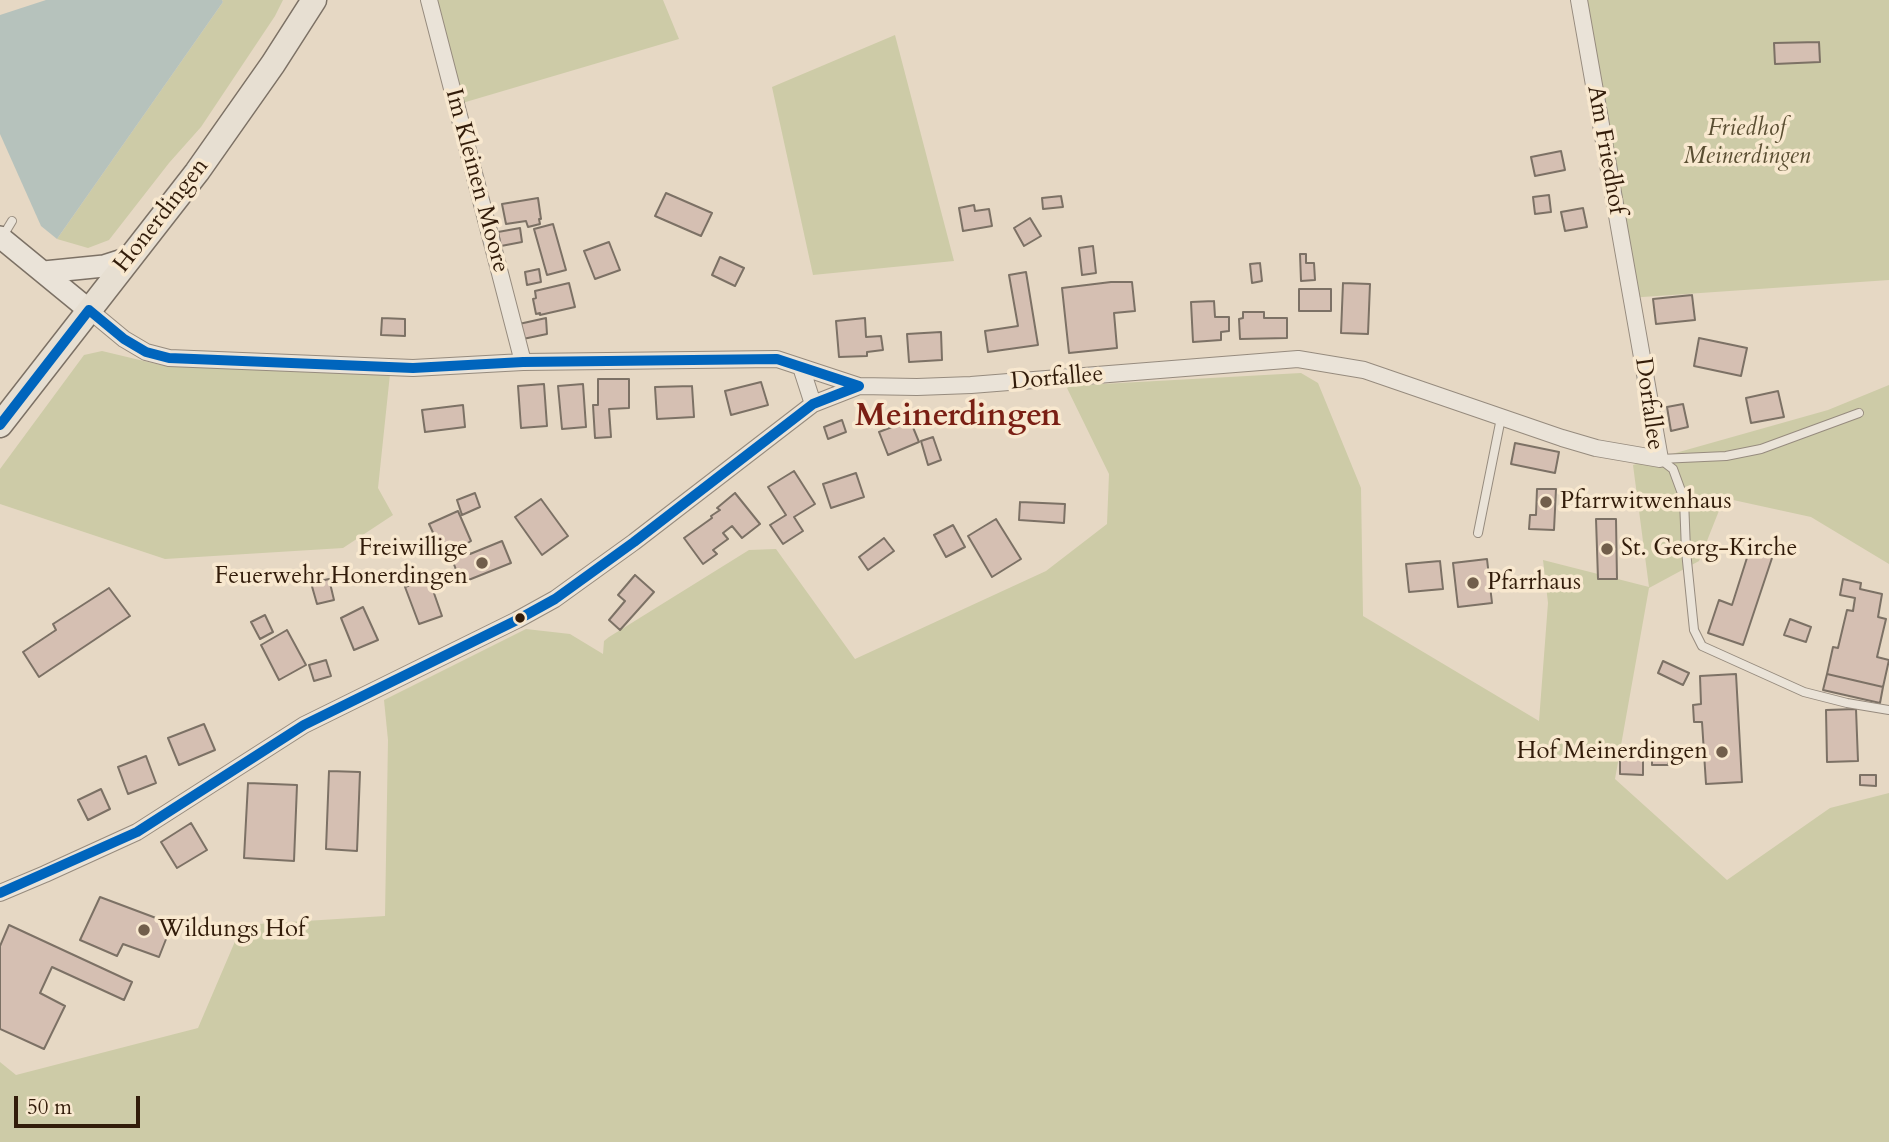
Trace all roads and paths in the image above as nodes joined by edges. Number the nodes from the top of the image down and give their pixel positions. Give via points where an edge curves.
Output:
1 (314, 0) edge
2 (429, 0) edge
3 (1579, 0) edge
4 (4, 232) edge
5 (129, 258) junction
6 (44, 272) junction
7 (1632, 300) joint
8 (89, 310) junction
9 (523, 362) junction
10 (801, 367) junction
11 (859, 386) junction
12 (813, 404) junction
13 (1859, 413) dead end
14 (1501, 418) junction
15 (0, 425) edge
16 (1660, 459) junction
17 (1478, 533) dead end
18 (1889, 710) edge
19 (0, 893) edge

1 - 5 main road, Honerdingen via 197,172
2 - 9 street, Im Kleinen Moore
3 - 7 street, Am Friedhof
4 - 6 street
5 - 6 street via 104,266
5 - 8 main road, Honerdingen
6 - 8 street
7 - 16 street, Dorfallee
8 - 9 street via 124,339 169,358 413,368
8 - 15 main road, Honerdingen
9 - 10 street via 777,359
10 - 11 street
10 - 12 street
11 - 12 street, Dorfallee
11 - 14 street, Dorfallee via 971,385 1298,359 1364,370
12 - 19 street, Dorfallee via 555,598 304,726 137,832
13 - 16 lane via 1761,449 1726,456
14 - 16 street, Dorfallee via 1596,448
14 - 17 lane
16 - 18 lane via 1673,469 1684,499 1694,630 1702,646 1804,692

